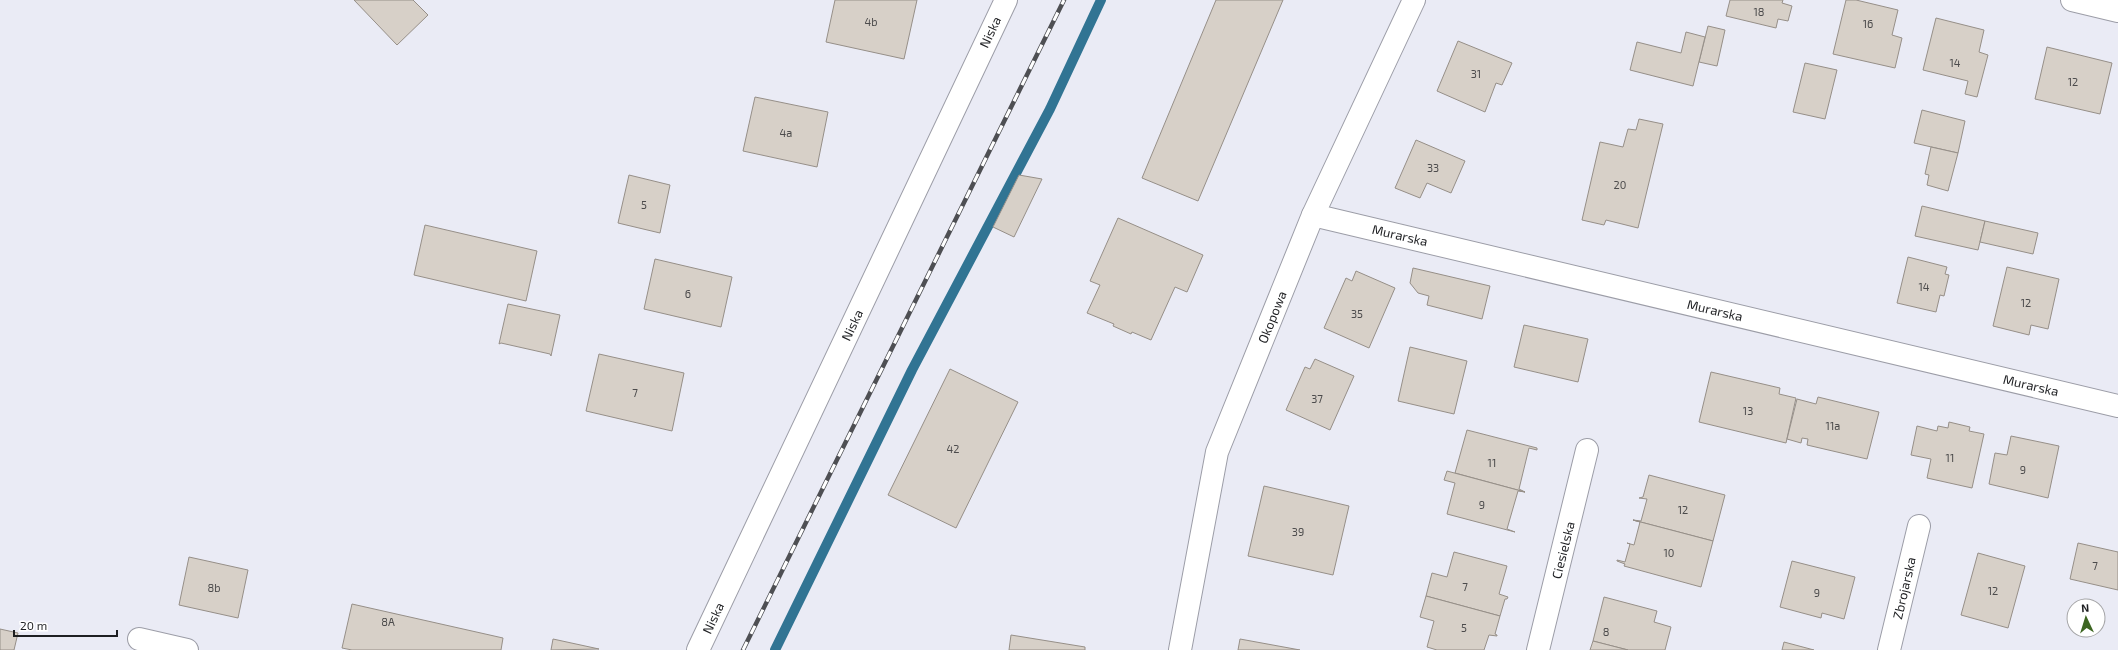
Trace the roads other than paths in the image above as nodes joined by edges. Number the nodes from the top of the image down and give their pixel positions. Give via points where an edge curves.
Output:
1 (1006, 0) edge
2 (1414, 0) edge
3 (2072, 0) edge
4 (2118, 11) edge
5 (1313, 214) junction
6 (2118, 406) edge
7 (1587, 450) dead end
8 (1918, 526) dead end
9 (139, 639) dead end
10 (187, 650) edge
11 (698, 650) edge
12 (1180, 650) edge
13 (1538, 650) edge
14 (1889, 650) edge

1 - 11 street, Niska
2 - 5 street, Okopowa
3 - 4 street
5 - 6 street, Murarska
5 - 12 street, Okopowa via 1217,452
7 - 13 street, Ciesielska
8 - 14 street, Zbrojarska
9 - 10 street

